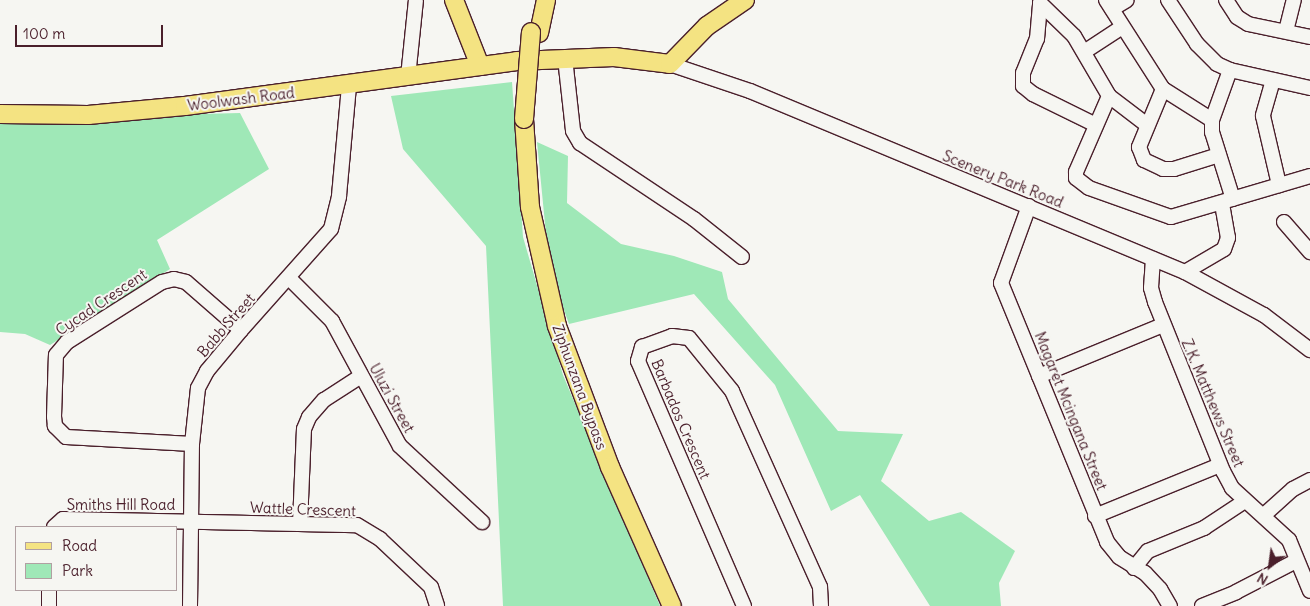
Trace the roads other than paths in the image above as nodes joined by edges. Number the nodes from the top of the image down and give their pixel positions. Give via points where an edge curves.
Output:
1 (416, 0) edge
2 (454, 0) edge
3 (536, 0) edge
4 (546, 0) edge
5 (745, 0) edge
6 (1127, 0) edge
7 (1168, 0) edge
8 (1294, 0) edge
9 (1228, 1) edge
10 (1040, 2) edge
11 (1109, 5) edge
12 (1122, 27) junction
13 (1286, 31) junction
14 (535, 33) junction
15 (1310, 37) edge
16 (1084, 52) junction
17 (565, 58) junction
18 (670, 64) junction
19 (480, 66) junction
20 (1230, 70) junction
21 (408, 77) junction
22 (1273, 80) junction
23 (349, 86) junction
24 (1310, 88) edge
25 (1163, 89) junction
26 (1109, 96) junction
27 (0, 114) edge
28 (1212, 120) junction
29 (1096, 125) junction
30 (1147, 125) junction
31 (1219, 155) junction
32 (1310, 176) edge
33 (1279, 185) junction
34 (1228, 201) junction
35 (1029, 206) junction
36 (1284, 222) dead end
37 (1310, 252) edge
38 (742, 257) dead end
39 (1153, 259) junction
40 (1185, 272) junction
41 (289, 278) junction
42 (1163, 325) junction
43 (241, 330) junction
44 (1310, 350) edge
45 (361, 376) junction
46 (1039, 376) junction
47 (192, 444) junction
48 (1220, 465) junction
49 (1310, 480) edge
50 (1245, 501) junction
51 (1264, 515) junction
52 (1095, 516) junction
53 (191, 522) junction
54 (482, 522) dead end
55 (300, 524) junction
56 (55, 526) edge
57 (1296, 561) junction
58 (1134, 568) junction
59 (49, 591) edge
60 (1310, 591) edge
61 (49, 606) edge
62 (190, 606) edge
63 (437, 606) edge
64 (672, 606) edge
65 (744, 606) edge
66 (821, 606) edge
67 (1170, 606) edge
68 (1202, 606) edge

1 - 21 street
2 - 19 main road
3 - 14 main road
4 - 14 main road
5 - 18 main road via 707,26
6 - 11 street
7 - 20 street via 1207,56
8 - 13 street
9 - 13 street via 1242,21
10 - 16 street via 1064,24
10 - 29 street via 1037,39 1024,73 1024,86 1032,94
11 - 12 street
12 - 16 street
12 - 25 street
13 - 15 street
14 - 64 main road, Ziphunzana Bypass via 528,119 530,207 557,326 610,467
16 - 26 street
17 - 18 main road, Woolwash Road via 614,57
17 - 19 main road, Woolwash Road
17 - 38 street via 573,132 580,143 694,219
18 - 35 street, Scenery Park Road via 750,91
19 - 21 main road, Woolwash Road
20 - 22 street
20 - 28 street
21 - 23 main road, Woolwash Road
22 - 24 street
22 - 33 street via 1263,116
23 - 27 main road, Woolwash Road via 88,115
23 - 41 street, Babb Street via 336,213 331,229
25 - 28 street
25 - 30 street
26 - 29 street
26 - 30 street
28 - 31 street
29 - 34 street via 1076,172 1082,183 1165,216
30 - 31 street via 1140,153 1153,165 1174,169
31 - 34 street
32 - 33 street
33 - 34 street
34 - 40 street via 1228,238 1224,249
35 - 39 street, Scenery Park Road
35 - 46 street, Magaret Mcingana Street via 1001,283
36 - 37 street
39 - 40 street, Scenery Park Road
39 - 42 street, Z.K. Matthews Street via 1151,288
40 - 44 street, Scenery Park Road via 1264,315
41 - 43 street, Babb Street
41 - 45 street, Uluzi Street via 332,321
42 - 46 street
42 - 48 street, Z.K. Matthews Street
43 - 47 street, Babb Street via 207,371 198,388
43 - 47 street, Cycad Crescent via 186,282 174,279 162,282 67,342 56,355 55,426 66,437
45 - 54 street, Uluzi Street via 400,446
45 - 55 street via 324,400 304,428
46 - 52 street, Magaret Mcingana Street
47 - 53 street, Babb Street
48 - 50 street, Z.K. Matthews Street via 1232,488
48 - 52 street
49 - 51 street via 1293,489
50 - 51 street, Z.K. Matthews Street
50 - 58 street via 1204,528 1148,552
51 - 57 street, Z.K. Matthews Street via 1288,540
52 - 58 street, Magaret Mcingana Street via 1107,542
53 - 55 street, Wattle Crescent
53 - 56 street, Smiths Hill Road via 63,519
53 - 62 street, Babb Street
55 - 63 street, Wattle Crescent via 357,525 368,529 431,587
57 - 60 street, Z.K. Matthews Street
57 - 68 street
58 - 67 street, Magaret Mcingana Street via 1160,589
59 - 61 street
65 - 66 street, Barbados Crescent via 638,361 642,348 672,336 688,338 732,391 820,586

